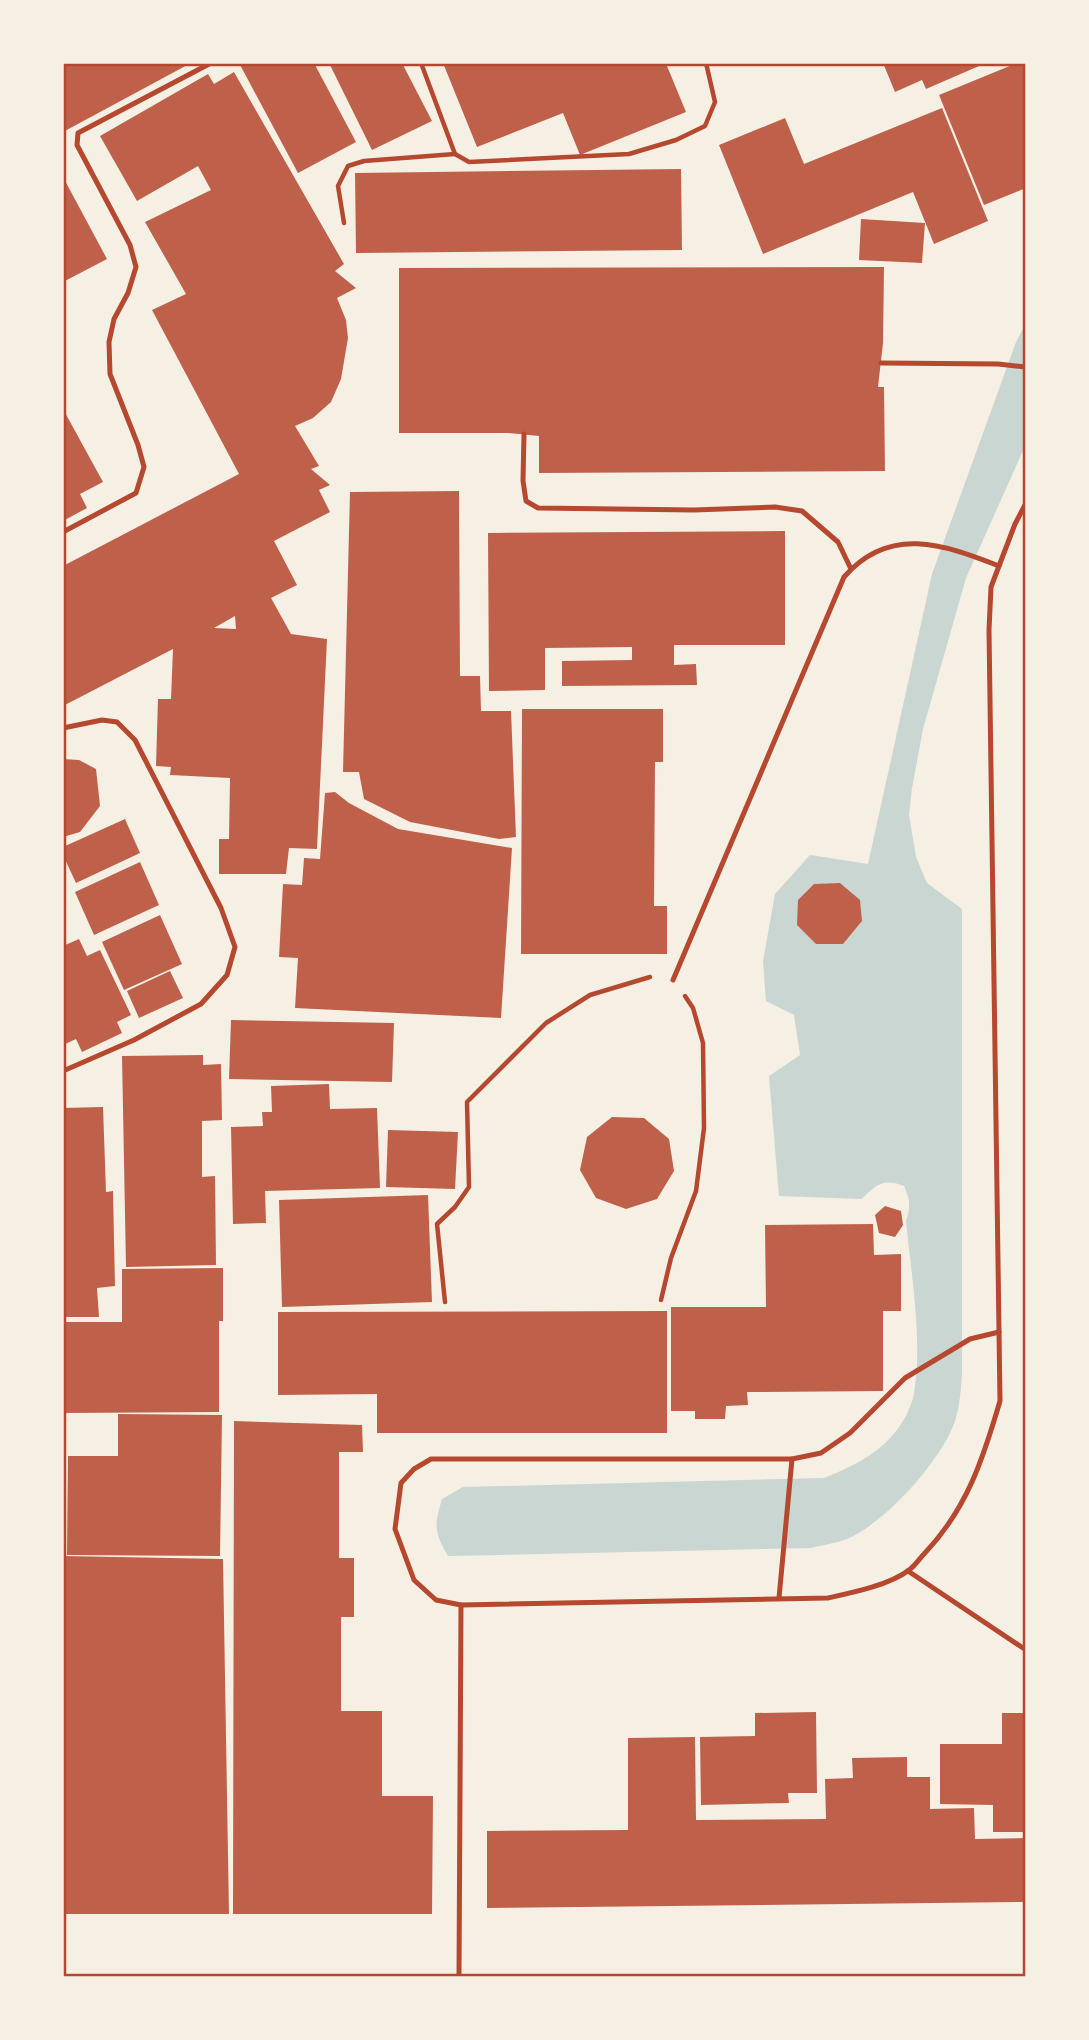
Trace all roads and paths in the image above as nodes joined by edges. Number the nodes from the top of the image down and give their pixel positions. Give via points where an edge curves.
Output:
1 (211, 63) edge
2 (421, 63) edge
3 (705, 63) edge
4 (455, 154) junction
5 (344, 223) dead end
6 (881, 363) dead end
7 (1026, 367) edge
8 (524, 434) dead end
9 (1026, 503) edge
10 (63, 532) edge
11 (999, 566) junction
12 (851, 569) junction
13 (63, 728) edge
14 (673, 980) junction
15 (63, 1070) edge
16 (661, 1300) dead end
17 (445, 1302) dead end
18 (999, 1332) junction
19 (792, 1460) junction
20 (908, 1571) junction
21 (779, 1598) junction
22 (461, 1605) junction
23 (1026, 1650) edge
24 (459, 1977) edge

1 - 10 lane via 79,133 77,145 130,245 136,267 114,318 109,352 110,374 144,467 136,494
2 - 4 path
3 - 4 path via 715,102 705,126 676,140 616,154 469,162
4 - 5 path via 364,160 348,166 338,186
6 - 7 lane
8 - 12 lane via 526,500 538,508 775,507 802,512 838,542
9 - 11 lane
11 - 12 lane via 917,542 878,549
11 - 18 lane via 991,587 989,630
12 - 14 lane
13 - 15 lane via 102,720 117,722 135,740 221,908 235,947 227,975 201,1004 134,1040
14 - 16 path via 693,1008 703,1043 704,1128 696,1191
14 - 17 path via 648,977 590,995 546,1023 467,1102 469,1187 437,1224
18 - 19 lane via 970,1339 905,1378 850,1433 821,1453
18 - 20 lane via 1000,1401 981,1465 940,1537
19 - 21 lane
19 - 22 lane via 431,1460 401,1483 395,1529 414,1580 436,1600
20 - 21 lane via 861,1591 828,1598
20 - 23 lane
21 - 22 lane
22 - 24 lane

